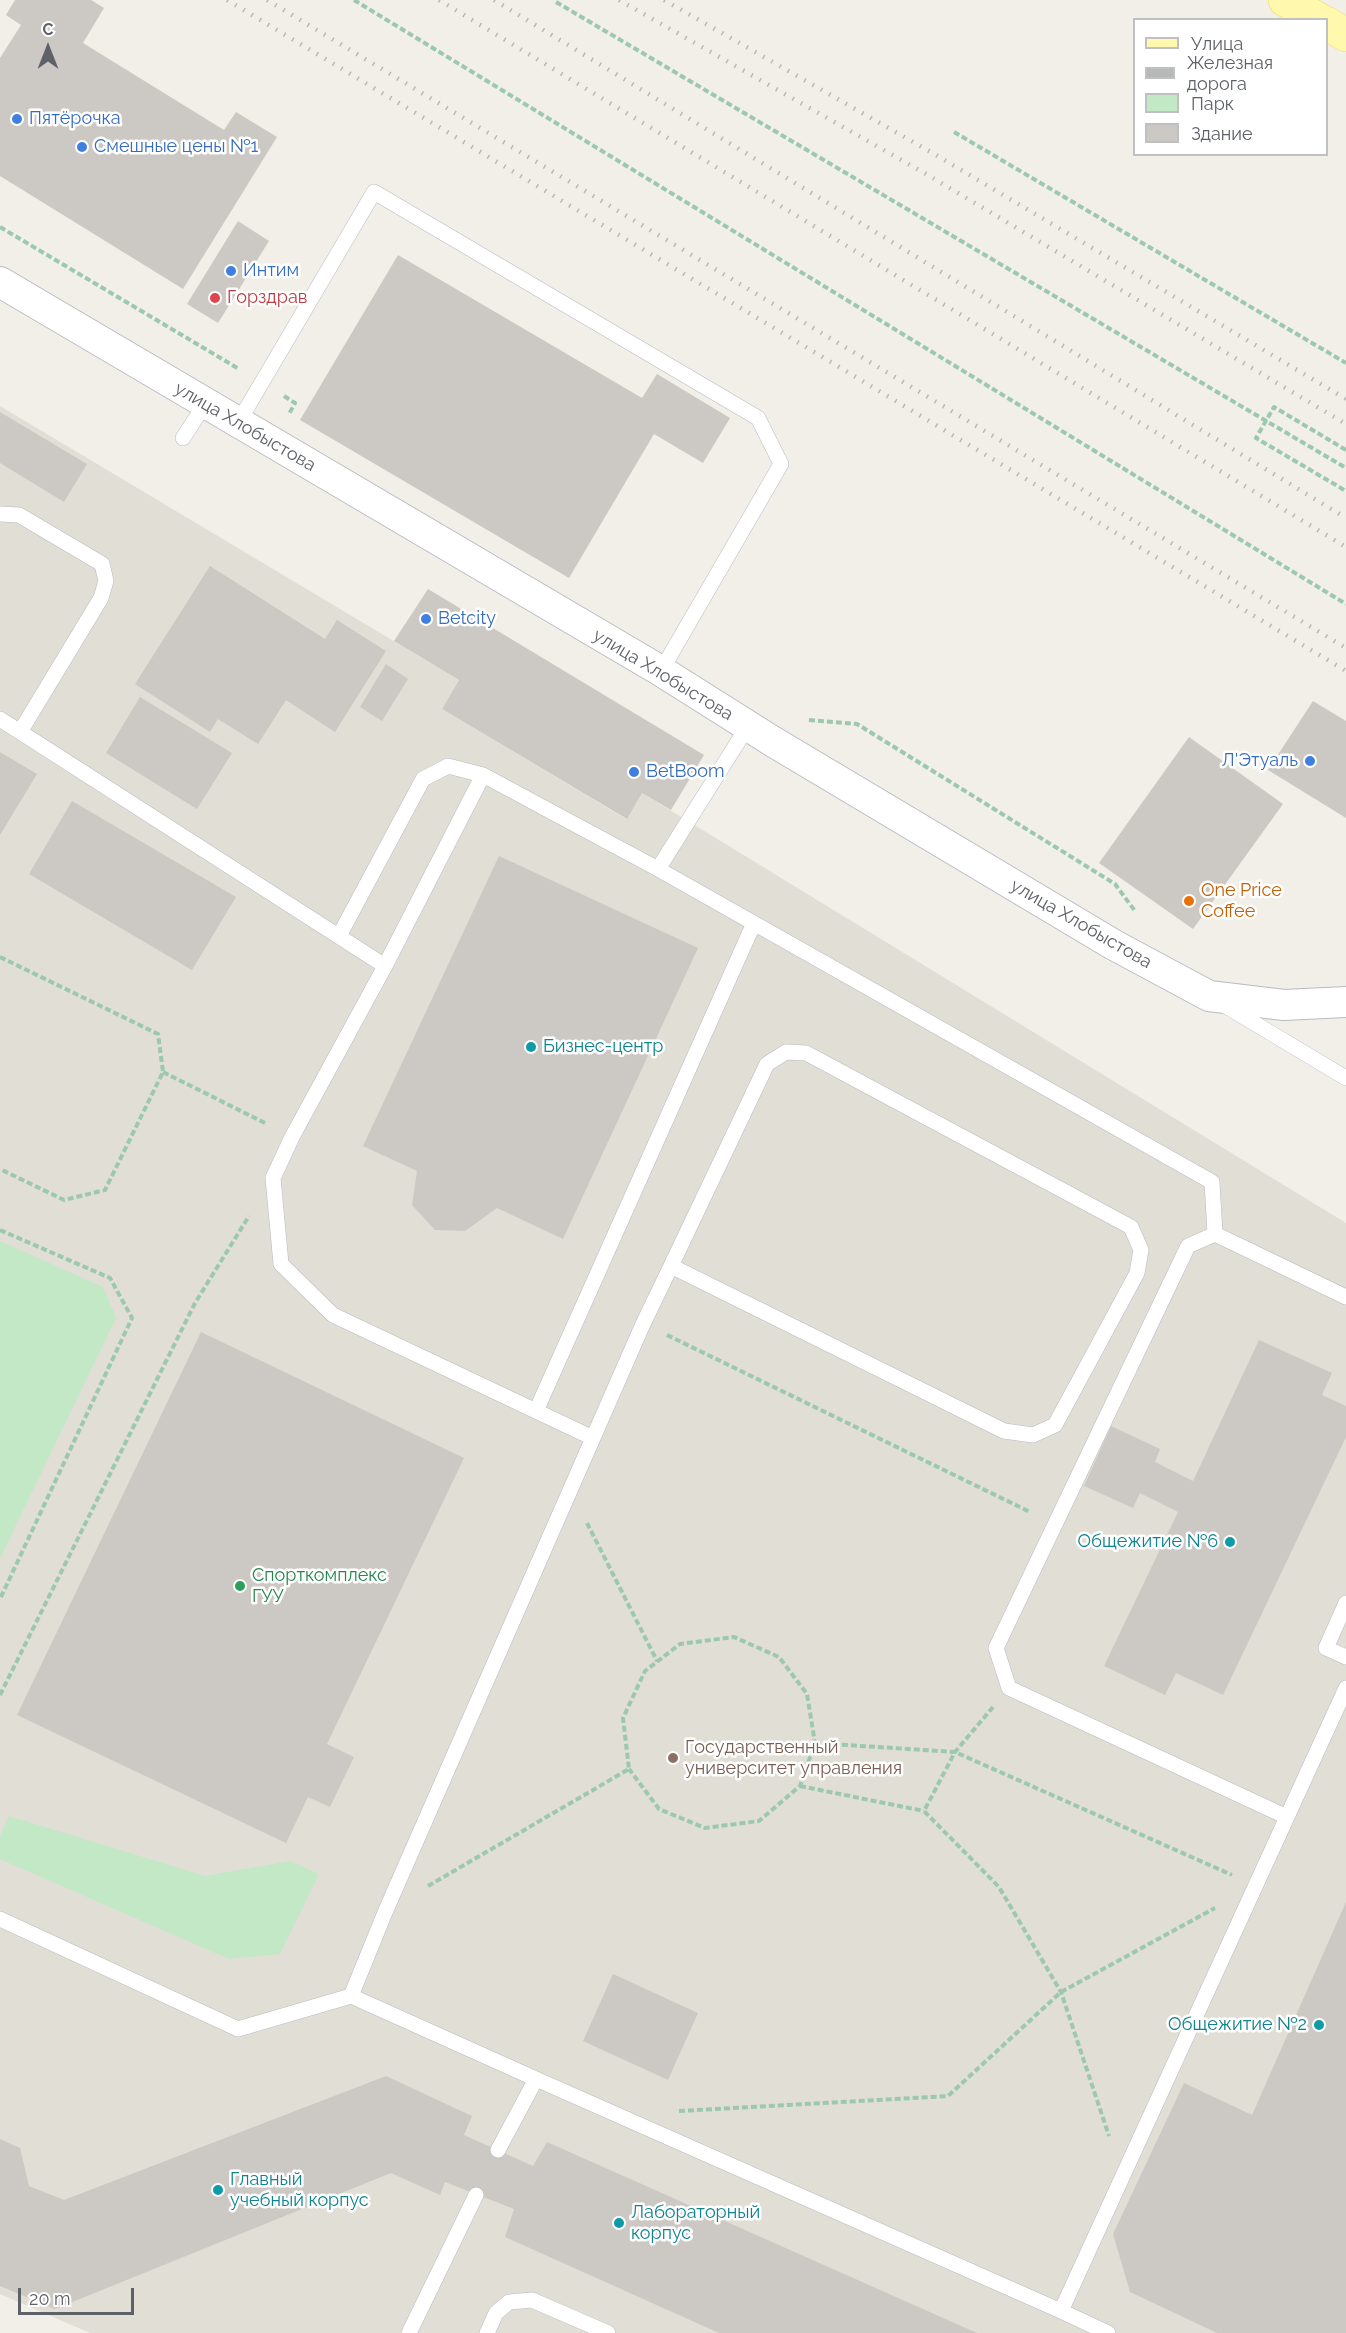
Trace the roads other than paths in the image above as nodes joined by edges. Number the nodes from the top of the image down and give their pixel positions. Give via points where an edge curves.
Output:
1 (1285, 0) edge
2 (1316, 18) edge
3 (1328, 24) edge
4 (1346, 34) edge
5 (0, 282) edge
6 (205, 404) junction
7 (238, 423) junction
8 (183, 438) dead end
9 (0, 514) edge
10 (661, 671) junction
11 (0, 719) edge
12 (748, 726) junction
13 (20, 732) junction
14 (483, 775) junction
15 (658, 869) junction
16 (754, 923) junction
17 (339, 936) junction
18 (385, 966) junction
19 (1209, 996) junction
20 (1346, 1002) edge
21 (1346, 1078) edge
22 (1215, 1234) junction
23 (671, 1266) junction
24 (1346, 1297) edge
25 (536, 1411) junction
26 (593, 1438) junction
27 (1346, 1603) edge
28 (1346, 1657) edge
29 (1346, 1689) edge
30 (1287, 1818) junction
31 (0, 1919) edge
32 (351, 1996) junction
33 (536, 2079) junction
34 (498, 2150) dead end
35 (476, 2194) dead end
36 (1061, 2311) junction
37 (409, 2333) edge
38 (487, 2333) edge
39 (608, 2333) edge
40 (1108, 2333) edge

1 - 2 main road
3 - 4 main road
5 - 6 street, улица Хлобыстова
6 - 7 street, улица Хлобыстова
6 - 8 lane
7 - 10 street, улица Хлобыстова
7 - 10 lane via 374,192 758,418 781,464
9 - 13 lane via 19,515 102,564 106,581 101,598
10 - 12 street, улица Хлобыстова
11 - 13 lane
12 - 15 lane
12 - 19 street, улица Хлобыстова via 1114,945
13 - 17 lane
14 - 15 lane
14 - 17 lane via 448,766 423,779
14 - 18 lane
15 - 16 lane
16 - 22 lane via 1212,1182
16 - 25 lane
17 - 18 lane
18 - 25 lane via 273,1178 282,1264 333,1315
19 - 20 street, улица Хлобыстова via 1284,1005
19 - 21 lane
22 - 24 lane
22 - 30 lane via 1188,1246 996,1648 1009,1688
23 - 23 lane via 1004,1431 1033,1435 1055,1425 1137,1273 1141,1250 1131,1227 806,1053 786,1052 767,1064
23 - 26 lane
25 - 26 lane
26 - 32 lane
27 - 28 lane via 1326,1648
29 - 30 lane
30 - 36 lane
31 - 32 lane via 238,2029
32 - 33 lane
33 - 34 lane
33 - 36 lane
35 - 37 lane
36 - 40 lane
38 - 39 lane via 496,2313 509,2302 532,2300

